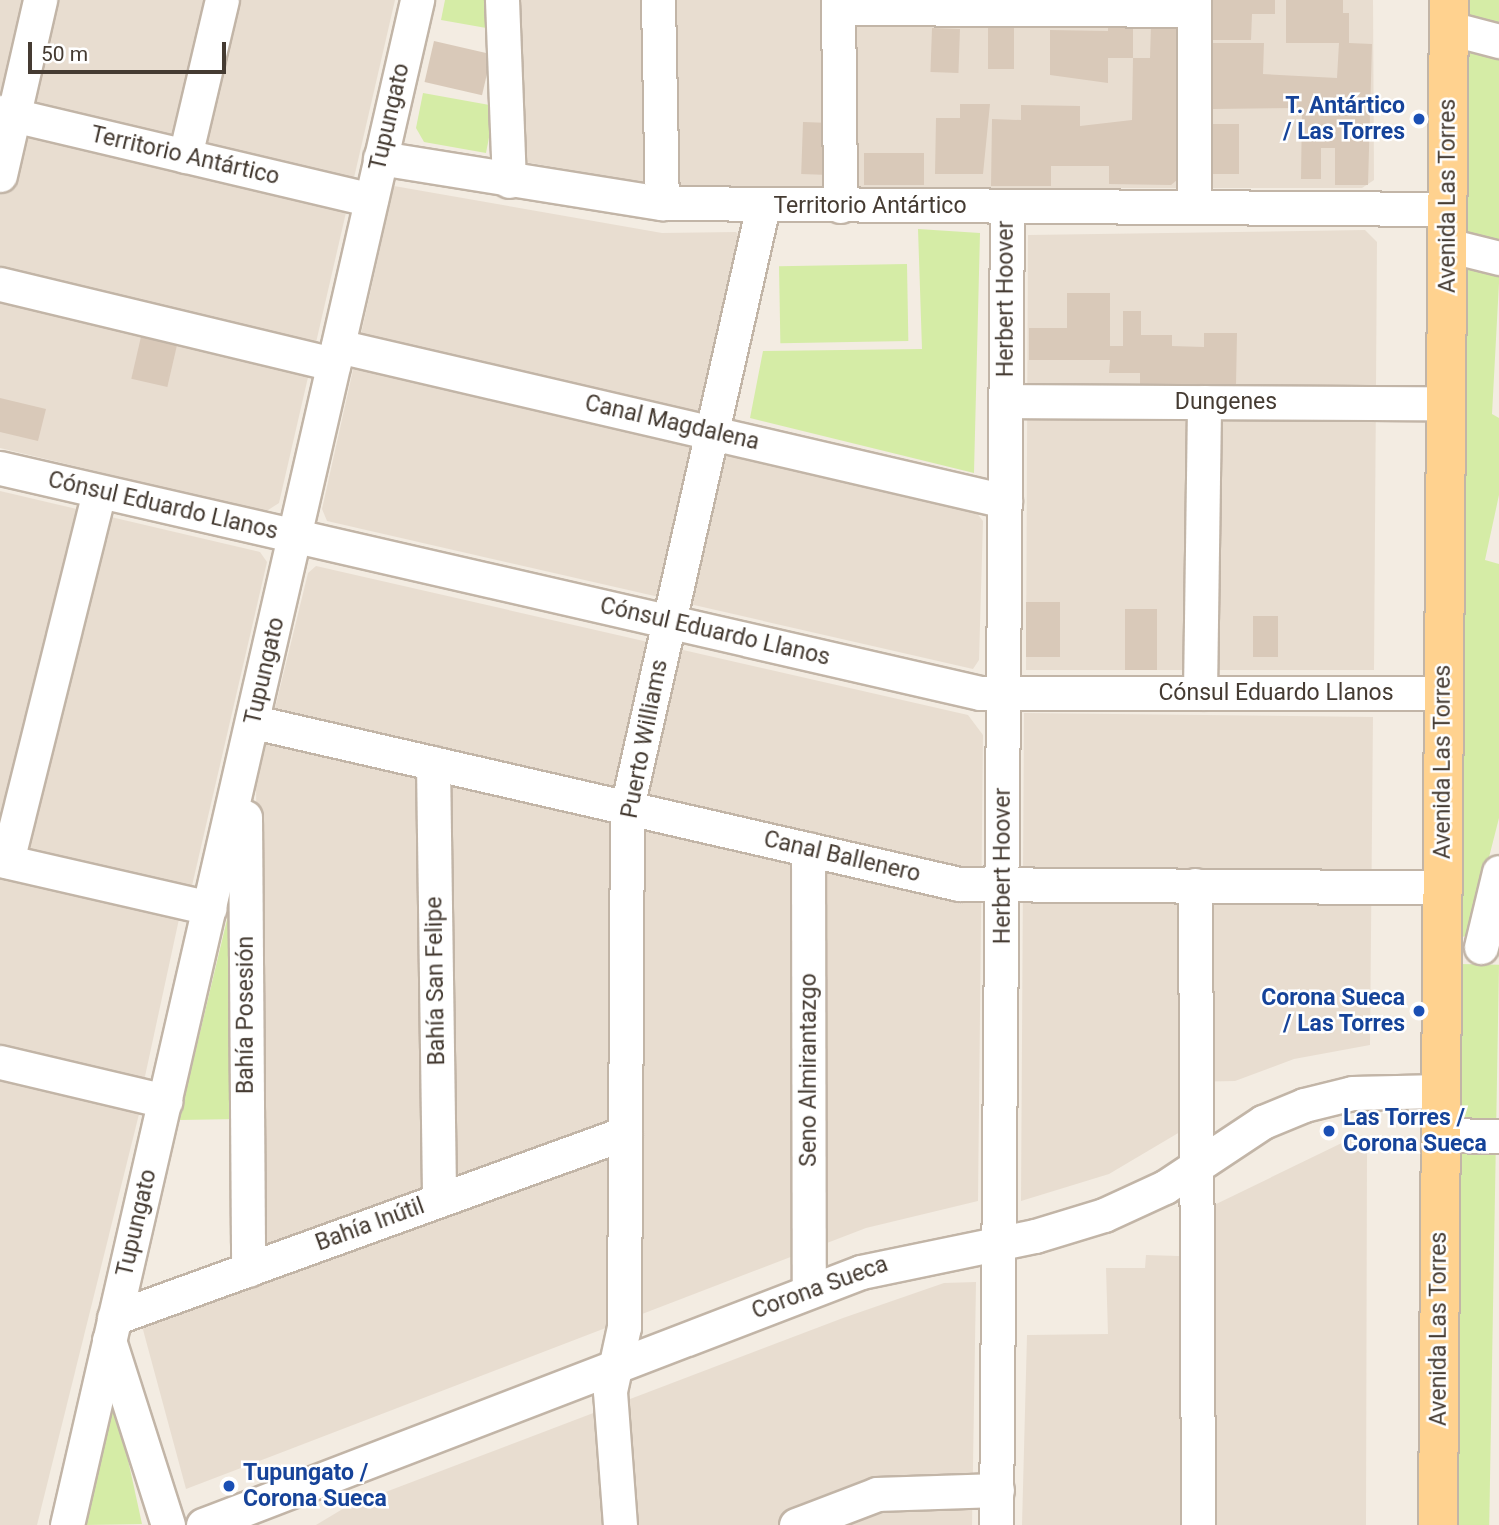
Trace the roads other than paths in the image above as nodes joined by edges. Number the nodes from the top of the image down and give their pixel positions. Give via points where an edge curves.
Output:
1 (40, 0) edge
2 (222, 0) edge
3 (417, 0) edge
4 (502, 0) edge
5 (658, 0) edge
6 (838, 4) edge
7 (1194, 5) edge
8 (1449, 14) edge
9 (1499, 41) edge
10 (7, 113) edge
11 (185, 156) junction
12 (380, 158) junction
13 (0, 175) edge
14 (509, 181) junction
15 (371, 201) junction
16 (662, 203) junction
17 (762, 206) junction
18 (840, 206) junction
19 (1007, 207) junction
20 (1194, 207) junction
21 (1447, 227) junction
22 (1499, 258) edge
23 (0, 284) edge
24 (336, 355) junction
25 (1006, 401) junction
26 (1204, 402) junction
27 (1447, 403) junction
28 (711, 432) junction
29 (0, 467) edge
30 (99, 492) junction
31 (1005, 501) junction
32 (295, 536) junction
33 (668, 622) junction
34 (1004, 692) junction
35 (1200, 692) junction
36 (1443, 693) junction
37 (254, 722) junction
38 (245, 760) junction
39 (433, 763) junction
40 (627, 807) junction
41 (808, 849) junction
42 (4, 861) edge
43 (1499, 872) edge
44 (1003, 883) junction
45 (1195, 885) junction
46 (1443, 887) junction
47 (210, 908) junction
48 (1442, 947) junction
49 (1490, 947) edge
50 (0, 1062) edge
51 (1441, 1091) junction
52 (165, 1101) junction
53 (625, 1133) junction
54 (1440, 1135) junction
55 (1499, 1136) edge
56 (1197, 1167) junction
57 (439, 1200) junction
58 (999, 1243) junction
59 (248, 1270) junction
60 (809, 1291) junction
61 (112, 1329) junction
62 (617, 1366) junction
63 (997, 1490) junction
64 (256, 1514) edge
65 (803, 1524) edge
66 (67, 1525) edge
67 (168, 1525) edge
68 (203, 1525) edge
69 (620, 1525) edge
70 (996, 1525) edge
71 (1198, 1525) edge
72 (1438, 1525) edge

1 - 10 street
2 - 11 street
3 - 12 street, Tupungato
4 - 14 street
5 - 16 street
6 - 7 street
6 - 18 street
7 - 20 street
8 - 9 street
8 - 21 main road, Avenida Las Torres
10 - 11 street, Territorio Antártico
10 - 13 street
11 - 15 street, Territorio Antártico
12 - 14 street, Territorio Antártico
12 - 15 street, Tupungato
14 - 16 street, Territorio Antártico
15 - 24 street, Tupungato
16 - 17 street, Territorio Antártico
17 - 18 street, Territorio Antártico
17 - 28 street, Puerto Williams
18 - 19 street, Territorio Antártico
19 - 20 street, Territorio Antártico
19 - 25 street, Herbert Hoover
20 - 21 street, Territorio Antártico
21 - 22 street, Territorio Antártico
21 - 27 main road, Avenida Las Torres
23 - 24 street, Canal Magdalena
24 - 28 street, Canal Magdalena
24 - 32 street, Tupungato
25 - 26 street, Dungenes
25 - 31 street, Herbert Hoover
26 - 27 street, Dungenes
26 - 35 street
27 - 36 main road, Avenida Las Torres
28 - 31 street, Canal Magdalena
28 - 33 street, Puerto Williams
29 - 30 street, Cónsul Eduardo Llanos
30 - 32 street, Cónsul Eduardo Llanos
30 - 42 street
31 - 34 street, Herbert Hoover
32 - 33 street, Cónsul Eduardo Llanos
32 - 37 street, Tupungato
33 - 34 street, Cónsul Eduardo Llanos via 967,690
33 - 40 street, Puerto Williams
34 - 35 street, Cónsul Eduardo Llanos
34 - 44 street, Herbert Hoover
35 - 36 street, Cónsul Eduardo Llanos
36 - 46 main road, Avenida Las Torres
37 - 38 street, Tupungato
37 - 39 street, Canal Ballenero
38 - 47 street, Tupungato
38 - 59 street, Bahía Posesión
39 - 40 street, Canal Ballenero
39 - 57 street, Bahía San Felipe
40 - 41 street, Canal Ballenero
40 - 53 street, Puerto Williams
41 - 44 street, Canal Ballenero via 959,884
41 - 60 street, Seno Almirantazgo
42 - 47 street
43 - 49 street
44 - 45 street, Canal Ballenero
44 - 58 street, Herbert Hoover
45 - 46 street, Canal Ballenero
45 - 56 street
46 - 48 main road, Avenida Las Torres
47 - 52 street, Tupungato
48 - 49 street
48 - 51 main road, Avenida Las Torres
50 - 52 street
51 - 54 main road, Avenida Las Torres
51 - 56 street, Corona Sueca via 1364,1092 1304,1105 1263,1122
52 - 61 street, Tupungato
53 - 57 street, Bahía Inútil
53 - 62 street, Puerto Williams via 624,1327
54 - 55 street
54 - 72 main road, Avenida Las Torres
56 - 58 street, Corona Sueca via 1104,1215
56 - 71 street
57 - 59 street, Bahía Inútil
58 - 60 street, Corona Sueca via 885,1264
58 - 63 street, Herbert Hoover
59 - 61 street, Bahía Inútil
60 - 62 street, Corona Sueca
61 - 66 street, Tupungato
61 - 67 street
62 - 64 street, Corona Sueca
62 - 69 street, Puerto Williams via 610,1391
63 - 65 street via 877,1494
63 - 70 street, Herbert Hoover
64 - 68 street, Corona Sueca

